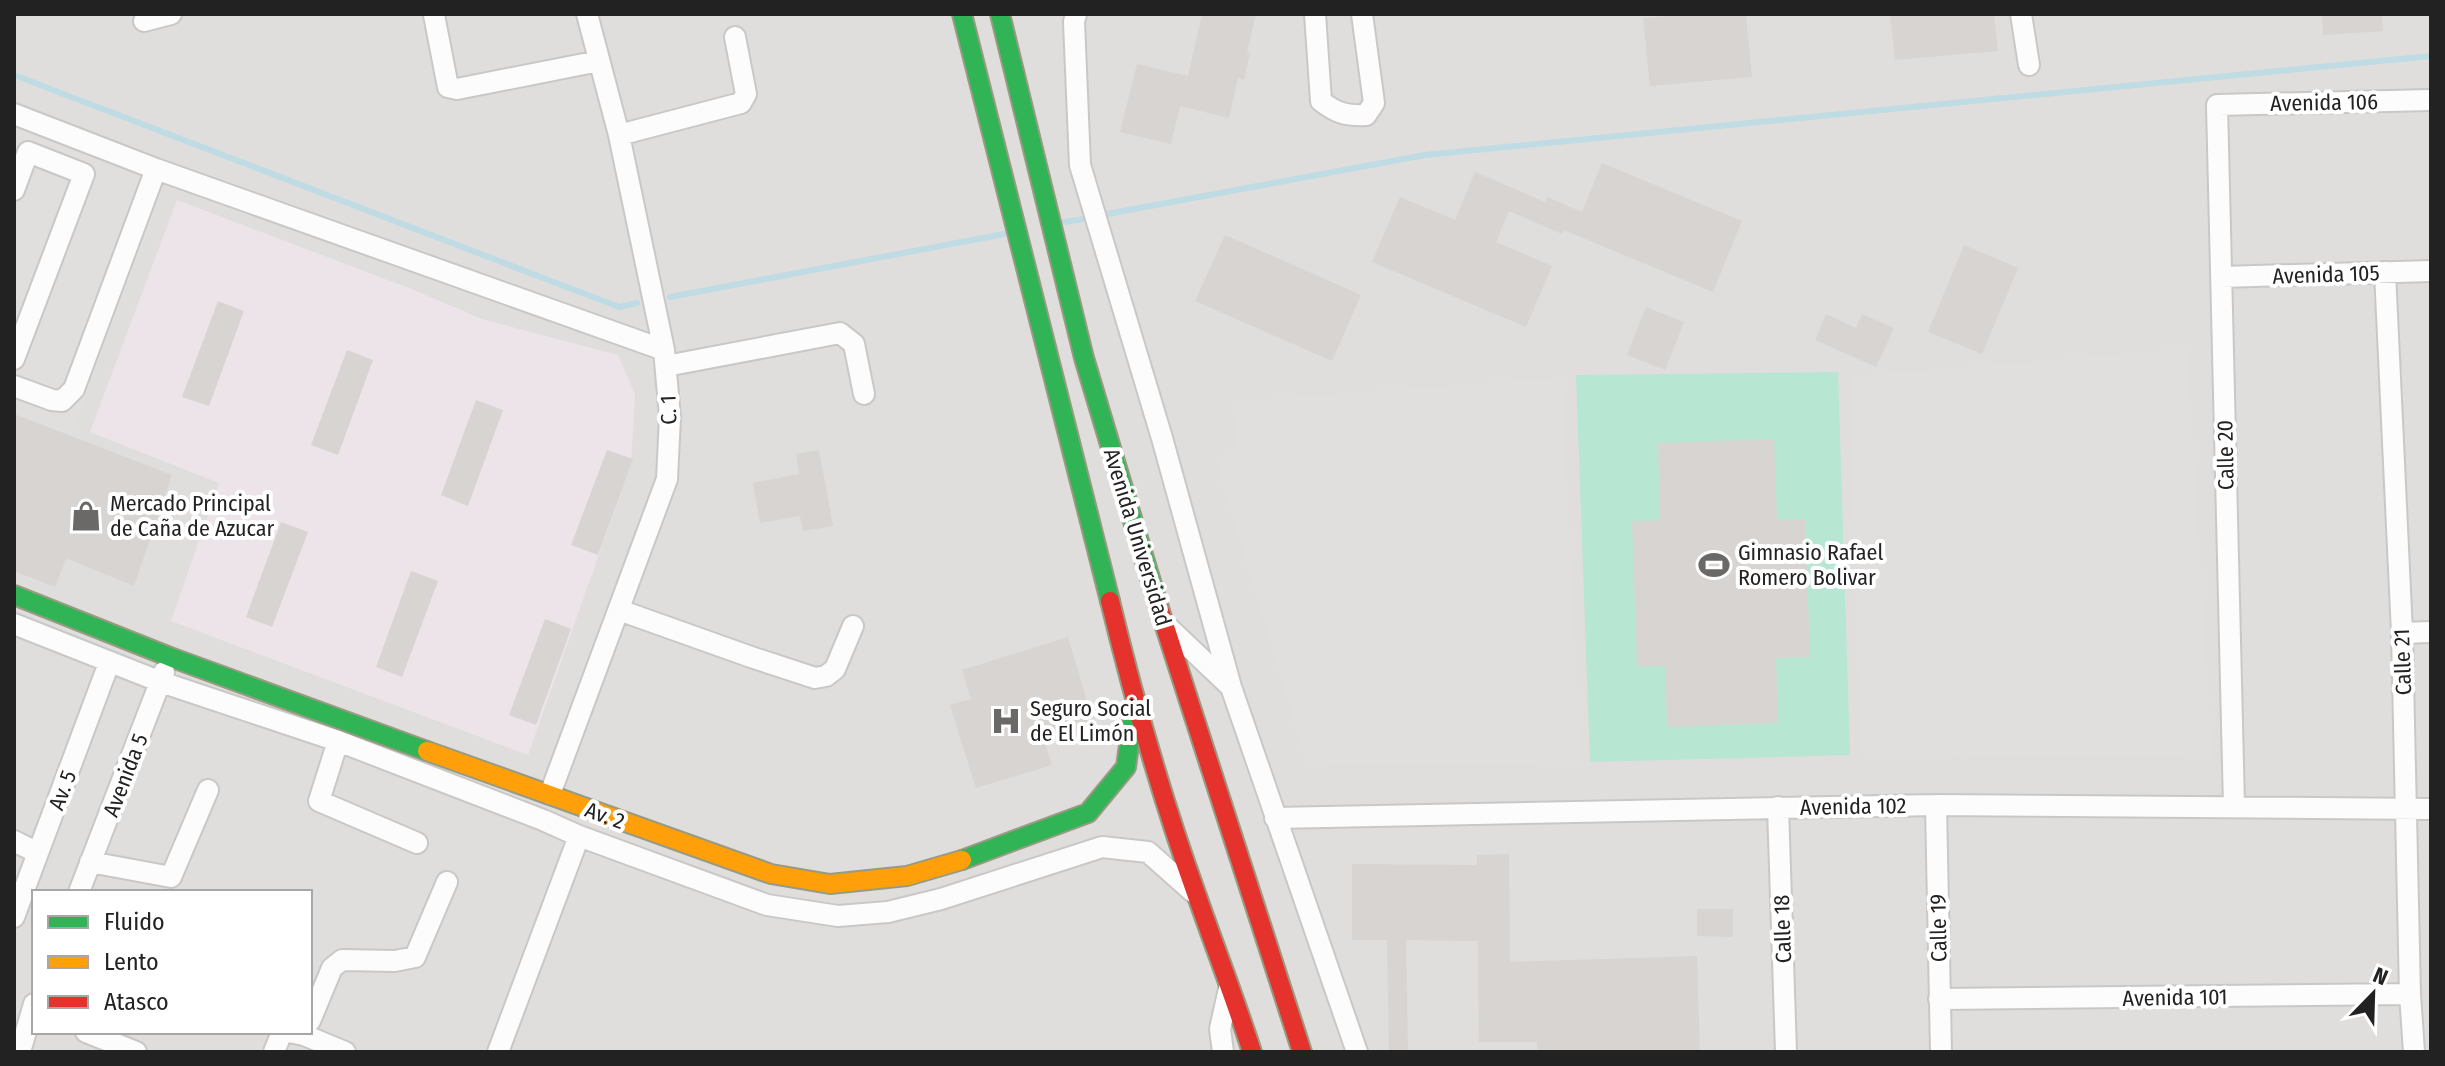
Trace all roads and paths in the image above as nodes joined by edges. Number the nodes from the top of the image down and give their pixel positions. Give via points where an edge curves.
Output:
1 (171, 14) edge
2 (587, 14) edge
3 (962, 14) edge
4 (1000, 14) edge
5 (1076, 14) edge
6 (1315, 14) edge
7 (1362, 14) edge
8 (2021, 14) edge
9 (434, 15) edge
10 (144, 21) dead end
11 (735, 37) dead end
12 (599, 61) junction
13 (2029, 65) dead end
14 (2431, 100) edge
15 (2217, 105) joint
16 (14, 114) edge
17 (619, 135) junction
18 (156, 169) junction
19 (14, 190) edge
20 (2431, 271) edge
21 (2385, 272) junction
22 (2221, 277) junction
23 (665, 358) junction
24 (14, 359) edge
25 (14, 386) edge
26 (864, 394) dead end
27 (14, 595) edge
28 (619, 610) junction
29 (14, 624) edge
30 (1164, 624) junction
31 (853, 626) dead end
32 (2431, 632) edge
33 (2402, 633) junction
34 (170, 657) junction
35 (109, 663) junction
36 (161, 682) junction
37 (1231, 687) junction
38 (1135, 702) junction
39 (338, 741) junction
40 (208, 790) dead end
41 (550, 794) junction
42 (1936, 805) junction
43 (2234, 806) junction
44 (1778, 807) junction
45 (2431, 809) edge
46 (2407, 810) junction
47 (1275, 818) junction
48 (579, 836) junction
49 (14, 841) edge
50 (417, 843) dead end
51 (38, 853) junction
52 (90, 862) junction
53 (447, 882) dead end
54 (80, 890) edge
55 (1196, 894) junction
56 (14, 917) edge
57 (1230, 983) junction
58 (2410, 994) junction
59 (1939, 999) junction
60 (28, 1007) edge
61 (312, 1009) edge
62 (91, 1034) edge
63 (310, 1034) edge
64 (20, 1052) edge
65 (136, 1052) edge
66 (345, 1052) edge
67 (498, 1052) edge
68 (1223, 1052) edge
69 (1252, 1052) edge
70 (1302, 1052) edge
71 (1357, 1052) edge
72 (1786, 1052) edge
73 (1941, 1052) edge
74 (2414, 1052) edge

1 - 10 street
2 - 12 street, C. 1
3 - 38 main road, Avenida Universidad
4 - 30 main road, Avenida Universidad via 1084,358
5 - 37 street via 1080,165
6 - 7 street via 1321,101 1347,116 1366,115 1374,103
8 - 13 street
9 - 12 street via 448,87
11 - 17 street via 746,94 741,103
12 - 17 street, C. 1
14 - 15 street, Avenida 106
15 - 22 street, Calle 20
16 - 18 street
17 - 23 street, C. 1
18 - 23 street
18 - 25 street via 74,389 62,401
19 - 24 street via 28,152 84,174
20 - 21 street, Avenida 105
21 - 22 street, Avenida 105
21 - 33 street, Calle 21
22 - 43 street, Calle 20
23 - 26 street via 840,333 854,344
23 - 28 street, C. 1 via 670,417 667,479
27 - 34 main road, Av. 2
28 - 31 street via 815,678 835,669
28 - 41 street, C. 1
29 - 35 street, Av. 2
30 - 37 street
30 - 70 main road, Avenida Universidad
32 - 33 street
33 - 46 street, Calle 21
34 - 36 street, Avenida 5
34 - 41 main road, Av. 2
35 - 36 street, Av. 2
35 - 51 street, Av. 5
36 - 39 street, Av. 2
36 - 52 street, Avenida 5
37 - 47 street
38 - 41 main road, Av. 2 via 1126,767 1088,813 907,876 830,884 771,874
38 - 55 main road, Avenida Universidad
39 - 48 street, Av. 2
39 - 50 street via 319,801
40 - 52 street via 171,877
42 - 43 street, Avenida 102
42 - 44 street, Avenida 102
42 - 59 street, Calle 19
43 - 46 street, Avenida 102
44 - 47 street, Avenida 102
44 - 72 street, Calle 18
45 - 46 street, Avenida 102
46 - 58 street, Calle 21
47 - 71 street
48 - 55 street, Av. 2 via 767,905 838,916 888,912 941,899 1102,847 1148,852
48 - 67 street
49 - 51 street
51 - 56 street, Av. 5
52 - 54 street, Avenida 5
53 - 61 street via 415,957 342,960 332,968
55 - 57 main road, Avenida Universidad
57 - 68 street via 1220,1029
57 - 69 main road, Avenida Universidad
58 - 59 street, Avenida 101
58 - 74 street, Calle 21
59 - 73 street, Calle 19
60 - 64 street
62 - 65 street
63 - 66 street

